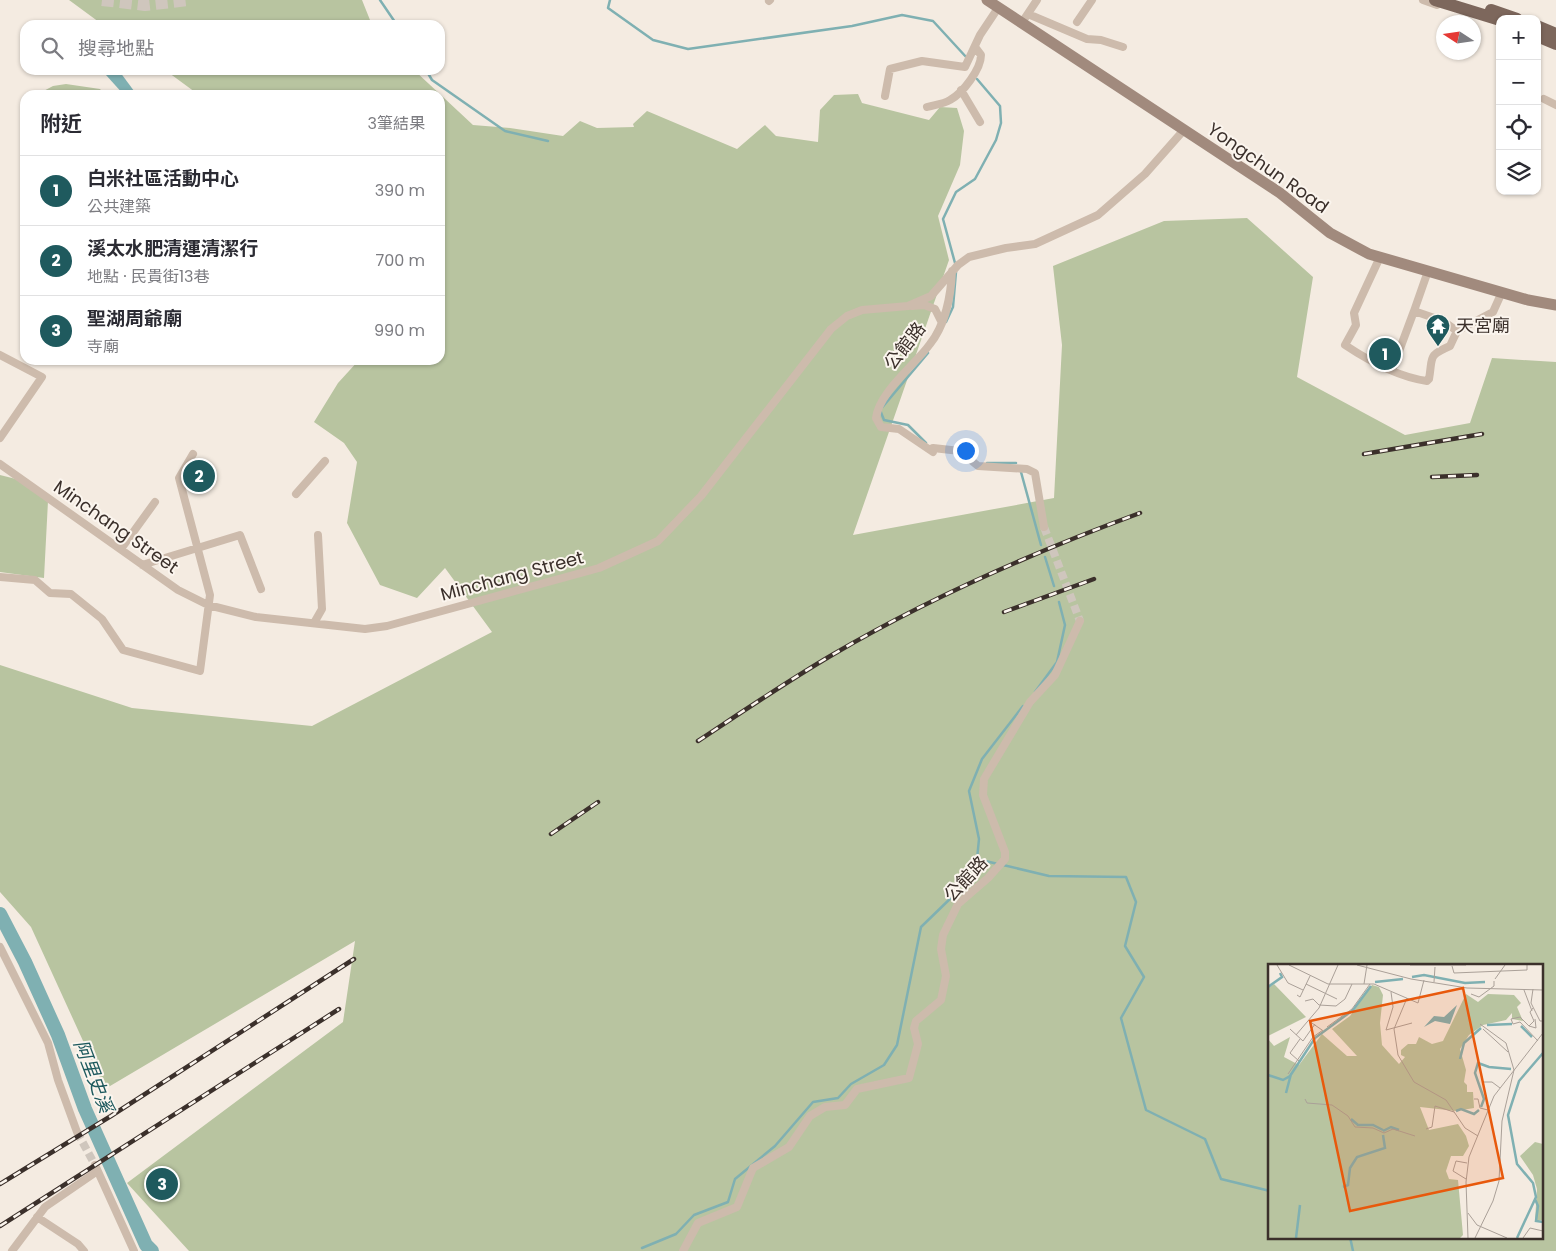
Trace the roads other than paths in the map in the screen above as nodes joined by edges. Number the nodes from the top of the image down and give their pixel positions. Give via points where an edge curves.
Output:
1 (987, 0) edge
2 (1037, 0) edge
3 (1092, 0) edge
4 (1423, 0) edge
5 (1435, 0) edge
6 (1463, 0) edge
7 (998, 8) junction
8 (1506, 15) edge
9 (1024, 19) junction
10 (1496, 19) edge
11 (1077, 22) dead end
12 (1496, 24) edge
13 (1541, 28) edge
14 (1556, 34) edge
15 (1541, 38) edge
16 (1541, 42) edge
17 (1556, 44) edge
18 (975, 47) junction
19 (1123, 47) dead end
20 (1556, 48) edge
21 (961, 90) junction
22 (885, 96) dead end
23 (1544, 99) dead end
24 (1556, 106) edge
25 (927, 107) dead end
26 (980, 122) dead end
27 (1183, 131) junction
28 (1380, 257) junction
29 (1428, 271) junction
30 (952, 272) junction
31 (1502, 292) junction
32 (1556, 305) edge
33 (908, 306) junction
34 (1414, 311) junction
35 (941, 321) junction
36 (1457, 331) junction
37 (0, 356) edge
38 (1392, 370) junction
39 (0, 438) edge
40 (194, 454) dead end
41 (325, 461) dead end
42 (0, 464) edge
43 (296, 494) dead end
44 (155, 502) dead end
45 (1044, 527) tunnel mouth
46 (318, 535) dead end
47 (196, 548) junction
48 (121, 549) junction
49 (142, 565) junction
50 (0, 577) edge
51 (261, 589) dead end
52 (208, 605) junction
53 (1080, 621) dead end
54 (314, 623) junction
55 (0, 946) edge
56 (77, 1132) tunnel mouth
57 (37, 1216) junction
58 (12, 1251) edge
59 (84, 1251) edge
60 (134, 1251) edge
61 (683, 1251) edge

1 - 7 street, Yongchun Road
2 - 9 street
3 - 11 street
4 - 12 street
5 - 10 main road
6 - 8 main road
7 - 9 street, Yongchun Road
7 - 18 street
9 - 19 street
9 - 27 street, Yongchun Road
13 - 14 main road
15 - 17 main road
16 - 20 street
18 - 21 street via 981,55 981,64
18 - 22 street via 965,67 922,62 890,69
21 - 25 street via 950,100
21 - 26 street
23 - 24 street
27 - 28 street, Yongchun Road via 1280,193 1330,233
27 - 30 street via 1145,174 1098,215 1035,244 969,257
28 - 29 street, Yongchun Road
28 - 38 street via 1354,313 1356,325 1345,345
29 - 31 street, Yongchun Road
29 - 34 street
30 - 33 street, Minchang Street via 931,296
30 - 35 street, 公館路
31 - 32 street, Yongchun Road
31 - 36 street via 1493,312
33 - 35 street via 924,305 936,309
33 - 54 street, Minchang Street via 862,310 847,316 831,329 701,496 658,541 598,568 386,626 365,629
34 - 36 street via 1443,321
34 - 38 street
35 - 45 street, 公館路 via 931,344 896,382 876,418 881,427 900,429 933,452 933,448 960,451 978,466 1027,469 1035,473
36 - 38 street via 1450,346 1434,353 1426,381
37 - 39 street via 42,377
40 - 47 street via 179,478
41 - 43 street
42 - 48 street, Minchang Street
44 - 48 street
46 - 54 street via 322,609
47 - 49 street
47 - 51 street via 240,535
47 - 52 street via 210,596
48 - 49 street, Minchang Street
49 - 52 street, Minchang Street via 178,590
50 - 52 street via 35,580 50,593 71,594 102,619 123,650 200,670
52 - 54 street, Minchang Street via 256,616
53 - 61 street, 公館路 via 1055,675 1030,702 984,780 983,795 1005,859 958,904 944,935 941,949 946,976 941,1000 916,1021 914,1028 918,1044 909,1078 857,1089 845,1105 825,1106 810,1116 788,1148 753,1168 737,1207 698,1223
55 - 56 street via 48,1043
57 - 58 street
57 - 59 street
57 - 60 street via 95,1168

